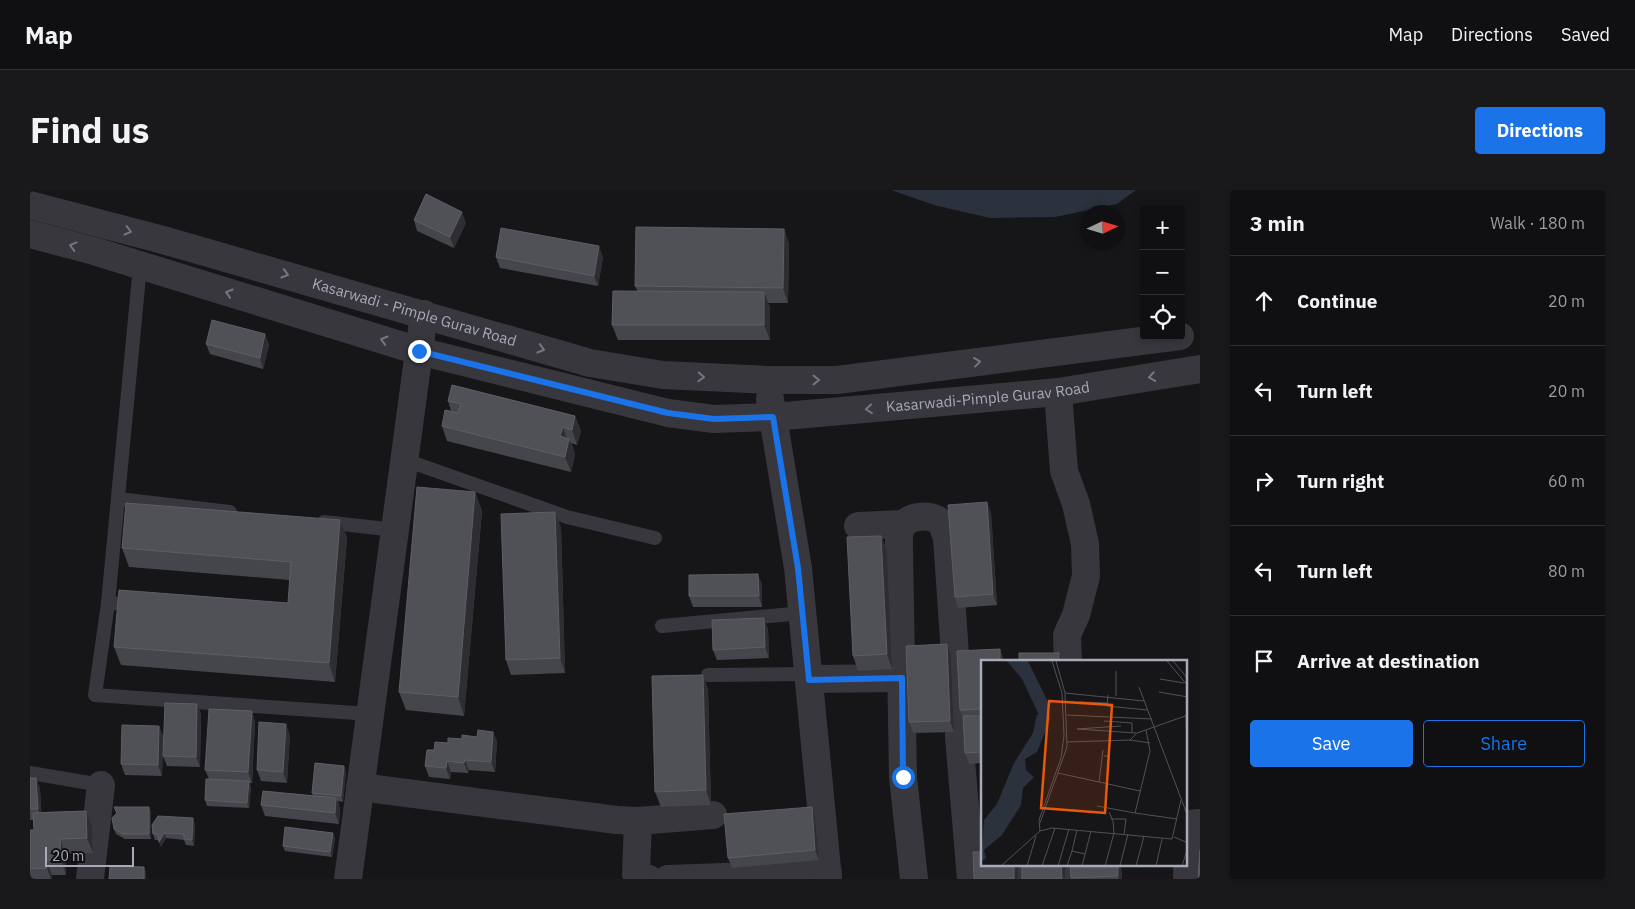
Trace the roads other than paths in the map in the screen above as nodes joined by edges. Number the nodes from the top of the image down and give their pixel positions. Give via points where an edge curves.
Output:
1 (30, 205) edge
2 (30, 234) edge
3 (140, 266) junction
4 (424, 314) junction
5 (1200, 334) edge
6 (1185, 336) edge
7 (1150, 340) edge
8 (419, 351) junction
9 (1200, 369) edge
10 (767, 380) junction
11 (1058, 392) junction
12 (773, 417) junction
13 (405, 460) junction
14 (118, 499) junction
15 (247, 514) edge
16 (306, 520) edge
17 (903, 524) junction
18 (858, 526) dead end
19 (395, 530) junction
20 (655, 538) dead end
21 (108, 603) junction
22 (147, 605) edge
23 (802, 613) junction
24 (662, 626) dead end
25 (1068, 660) edge
26 (708, 675) dead end
27 (809, 677) junction
28 (902, 678) junction
29 (370, 714) junction
30 (30, 773) edge
31 (101, 785) joint
32 (360, 787) junction
33 (713, 815) dead end
34 (638, 821) junction
35 (1021, 866) edge
36 (1071, 866) edge
37 (1187, 866) edge
38 (828, 876) edge
39 (90, 879) edge
40 (348, 879) edge
41 (649, 879) edge
42 (668, 879) edge
43 (914, 879) edge
44 (972, 879) edge
45 (1021, 879) edge
46 (1071, 879) edge
47 (1187, 879) edge

1 -> 4 street, Kasarwadi - Pimple Gurav Road
3 -> 2 street
8 -> 3 street
3 - 14 lane
4 - 8 street
4 -> 10 street, Kasarwadi - Pimple Gurav Road via 590,363 662,375
5 - 6 street
10 -> 7 street via 837,380
8 - 12 street via 668,413 714,419
8 - 13 street
9 -> 11 street, Kasarwadi-Pimple Gurav Road
10 - 12 street
11 -> 12 street, Kasarwadi-Pimple Gurav Road
11 - 25 street via 1064,471 1085,544 1086,576 1067,635
12 - 23 street via 798,568
13 - 19 street
13 - 20 lane via 567,517
14 - 15 lane
14 - 21 lane
16 - 19 lane
17 - 18 street
17 - 28 street via 899,549
17 - 44 street via 918,517 936,519 942,524 947,538 959,738
19 - 29 street
21 - 22 lane
21 - 29 lane via 95,695
23 - 24 lane
23 - 27 street
26 - 27 lane
27 - 28 street
27 - 38 street
28 - 43 street via 903,777
29 - 32 street
30 - 31 lane
31 - 39 street
32 - 34 street
32 - 40 street
33 - 34 street
34 - 41 street via 636,874
35 - 45 street
36 - 46 street
37 - 47 street
38 - 42 street

